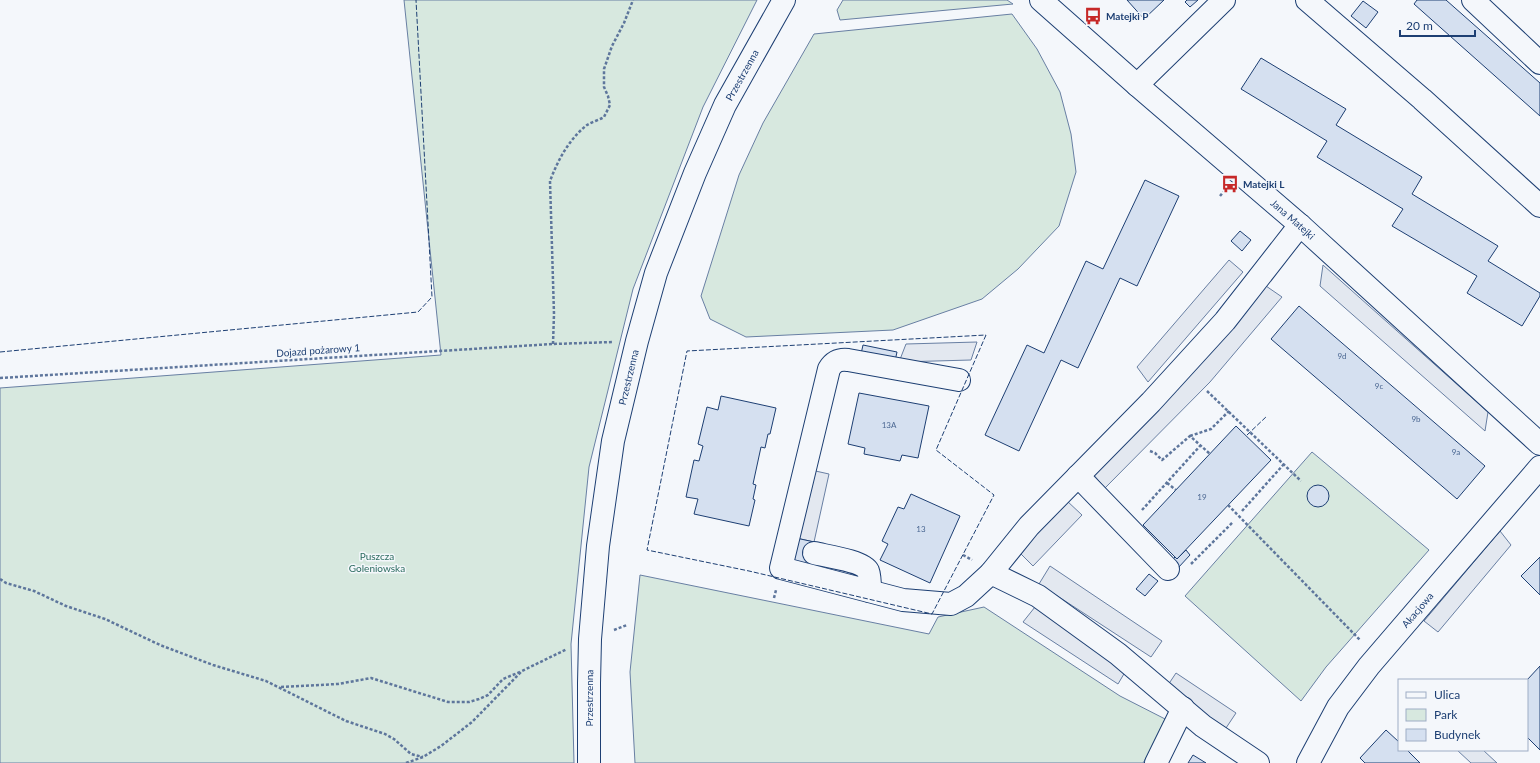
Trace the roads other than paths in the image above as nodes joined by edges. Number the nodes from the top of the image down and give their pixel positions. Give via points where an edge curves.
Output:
1 (789, 0) edge
2 (1041, 0) edge
3 (1224, 0) edge
4 (1473, 0) edge
5 (1318, 4) edge
6 (779, 9) edge
7 (1540, 63) edge
8 (1137, 85) junction
9 (1540, 206) edge
10 (1300, 225) junction
11 (959, 380) dead end
12 (1540, 444) edge
13 (1540, 467) edge
14 (1078, 476) junction
15 (814, 553) dead end
16 (1168, 569) road end
17 (991, 573) junction
18 (870, 591) junction
19 (1183, 708) junction
20 (589, 763) edge
21 (1156, 763) edge
22 (1258, 763) edge
23 (1308, 763) edge

1 - 6 street, Przestrzenna
2 - 8 street, Jana Matejki
3 - 8 street
4 - 7 street
5 - 9 street
6 - 20 street, Przestrzenna via 725,105 695,173 656,273 637,342 613,441 598,546 588,683
8 - 10 street, Jana Matejki
10 - 12 street, Jana Matejki
10 - 14 street via 1225,321 1151,402
11 - 18 street via 841,359 834,362 829,369 781,568
13 - 23 street, Akacjowa via 1369,666 1338,707
14 - 16 street
14 - 17 street via 1029,526
15 - 18 street via 864,566 868,572
17 - 18 street via 966,596 951,604 903,600
17 - 19 street via 1038,596 1118,654
19 - 21 street
19 - 22 street via 1203,726

